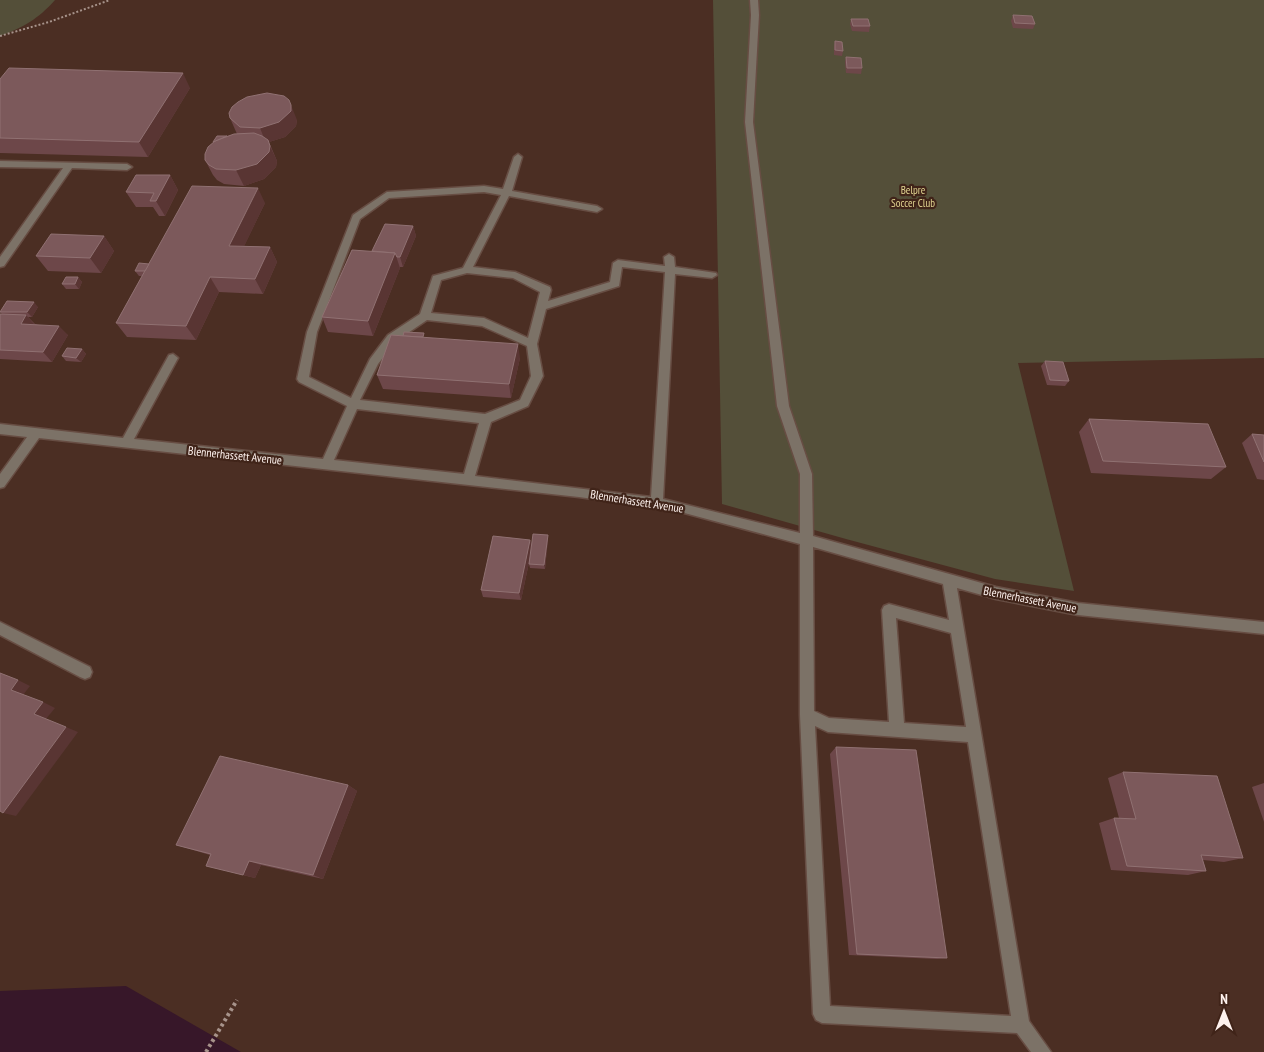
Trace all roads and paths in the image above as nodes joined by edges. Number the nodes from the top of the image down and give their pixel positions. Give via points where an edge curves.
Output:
1 (110, 0) edge
2 (754, 0) edge
3 (0, 36) edge
4 (518, 157) dead end
5 (0, 164) edge
6 (69, 166) junction
7 (126, 167) dead end
8 (507, 192) junction
9 (597, 209) dead end
10 (669, 257) dead end
11 (0, 264) edge
12 (670, 269) junction
13 (468, 270) junction
14 (712, 275) dead end
15 (542, 307) junction
16 (425, 316) junction
17 (532, 344) junction
18 (173, 358) dead end
19 (353, 404) junction
20 (486, 419) junction
21 (0, 428) edge
22 (36, 433) junction
23 (126, 443) junction
24 (326, 464) junction
25 (468, 480) junction
26 (0, 483) edge
27 (657, 503) junction
28 (806, 540) junction
29 (948, 580) junction
30 (0, 628) edge
31 (956, 628) junction
32 (1264, 628) edge
33 (85, 672) dead end
34 (807, 715) junction
35 (897, 730) junction
36 (974, 735) junction
37 (237, 1000) dead end
38 (1021, 1025) junction
39 (206, 1052) edge
40 (1042, 1052) edge

1 - 3 path
2 - 28 street via 750,122 783,406 806,474
4 - 8 street
5 - 6 street
6 - 7 street
6 - 11 street
8 - 9 street
8 - 13 street
8 - 19 street via 484,189 387,195 356,218 312,332 303,379
10 - 12 street
12 - 14 street
12 - 15 street via 618,263 615,284
12 - 27 street
13 - 15 street via 516,275 546,290
13 - 16 street via 437,278
15 - 17 street
16 - 17 street via 484,322
16 - 19 street via 392,338 374,362
17 - 20 street via 537,376 524,403
18 - 23 street
19 - 20 street
19 - 24 street
20 - 25 street
21 - 22 street, Blennerhassett Avenue
22 - 23 street, Blennerhassett Avenue
22 - 26 street
23 - 24 street, Blennerhassett Avenue
24 - 25 street, Blennerhassett Avenue
25 - 27 street, Blennerhassett Avenue
27 - 28 street, Blennerhassett Avenue
28 - 29 street, Blennerhassett Avenue
28 - 34 street
29 - 31 street
29 - 32 street, Blennerhassett Avenue via 1078,609
30 - 33 street
31 - 35 street via 889,610
31 - 36 street
34 - 35 street via 828,725
34 - 38 street via 822,1014
35 - 36 street
36 - 38 street
37 - 39 path
38 - 40 street

